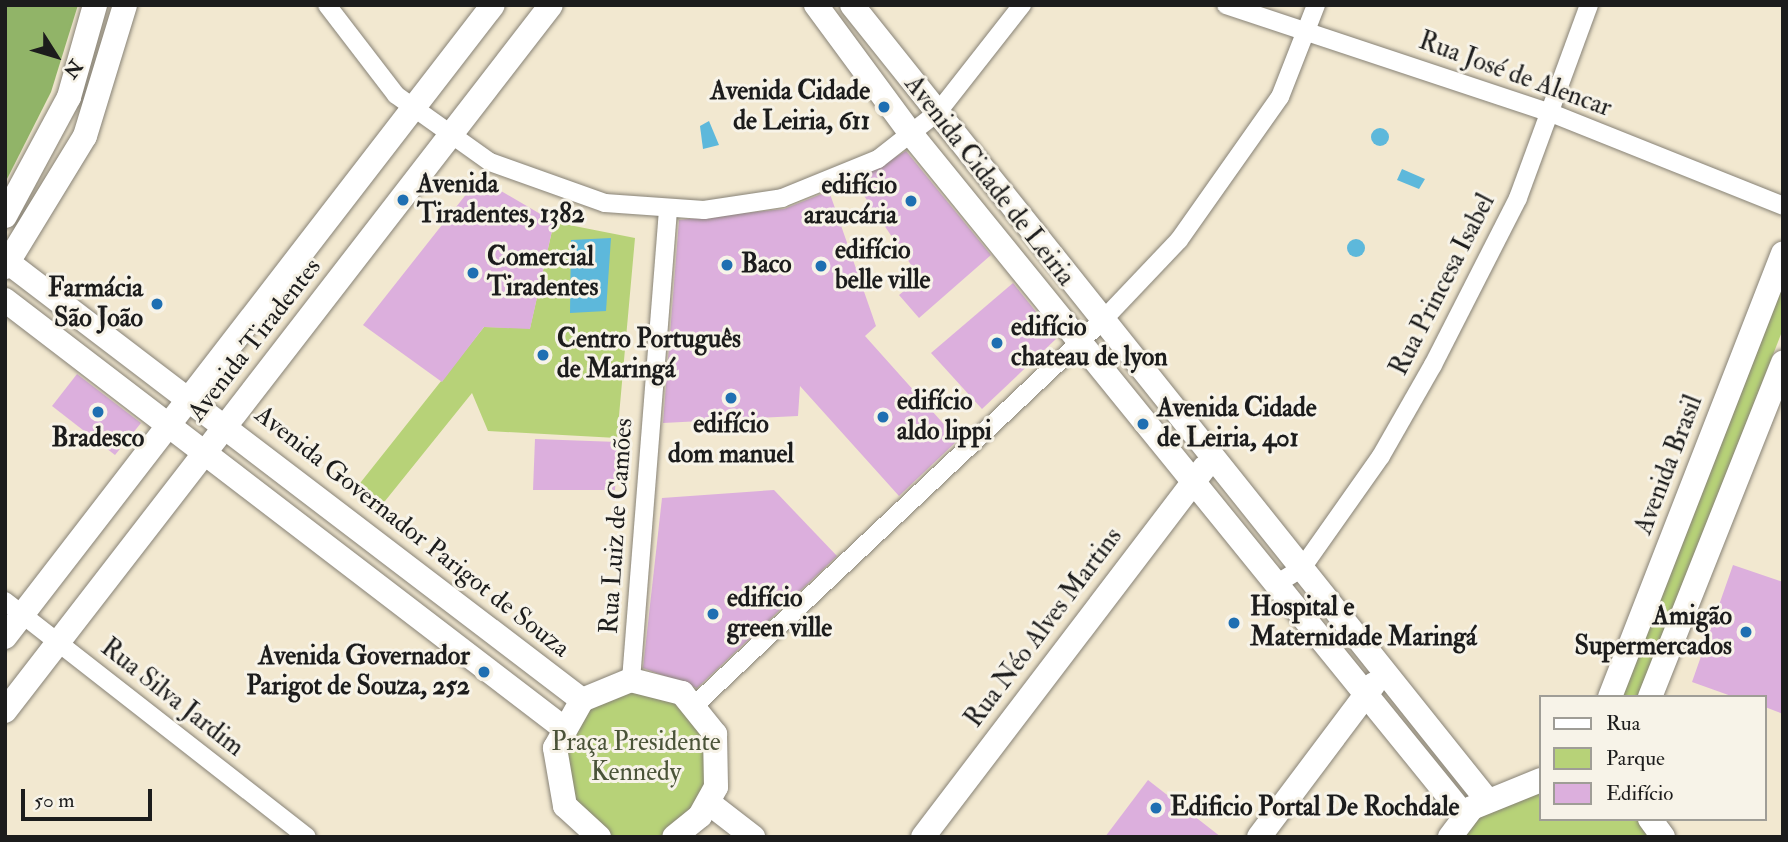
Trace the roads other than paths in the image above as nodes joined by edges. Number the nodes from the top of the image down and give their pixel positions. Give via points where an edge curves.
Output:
1 (95, 5) edge
2 (125, 5) edge
3 (327, 5) edge
4 (493, 5) edge
5 (551, 5) edge
6 (816, 5) edge
7 (852, 5) edge
8 (1021, 5) edge
9 (1226, 5) edge
10 (1316, 5) edge
11 (1589, 5) edge
12 (1309, 32) junction
13 (412, 110) junction
14 (938, 113) junction
15 (1551, 113) junction
16 (912, 135) junction
17 (450, 136) junction
18 (1783, 206) edge
19 (668, 209) junction
20 (5, 216) edge
21 (1783, 254) edge
22 (6, 263) edge
23 (5, 300) edge
24 (1103, 320) junction
25 (1078, 341) junction
26 (1783, 363) edge
27 (189, 398) junction
28 (169, 425) junction
29 (225, 426) junction
30 (205, 453) junction
31 (1213, 457) junction
32 (1193, 481) junction
33 (1302, 568) junction
34 (1278, 583) junction
35 (14, 608) edge
36 (5, 637) edge
37 (58, 643) junction
38 (1386, 674) junction
39 (631, 680) junction
40 (1364, 693) junction
41 (1611, 695) edge
42 (1651, 695) edge
43 (582, 700) junction
44 (696, 704) junction
45 (5, 712) edge
46 (562, 727) junction
47 (1540, 780) edge
48 (1487, 800) junction
49 (709, 803) junction
50 (1463, 814) junction
51 (1651, 821) edge
52 (572, 829) edge
53 (688, 833) edge
54 (307, 837) edge
55 (599, 837) edge
56 (753, 837) edge
57 (923, 837) edge
58 (1259, 837) edge
59 (1450, 837) edge
60 (1663, 837) edge

1 - 20 main road via 69,97
2 - 22 main road via 85,136
3 - 13 street
4 - 13 main road, Avenida Tiradentes
5 - 17 main road, Avenida Tiradentes
6 - 16 main road, Avenida Cidade de Leiria
7 - 14 main road, Avenida Cidade de Leiria
8 - 14 street
9 - 12 street, Rua José de Alencar
10 - 12 street
11 - 15 street, Rua Princesa Isabel
12 - 15 street, Rua José de Alencar
12 - 24 street via 1280,97 1234,168 1179,240
13 - 17 street
13 - 27 main road, Avenida Tiradentes
14 - 16 street
14 - 24 main road, Avenida Cidade de Leiria
15 - 18 street, Rua José de Alencar
15 - 33 street, Rua Princesa Isabel via 1518,198 1433,365 1381,456
16 - 19 street via 841,178 782,198
16 - 25 main road, Avenida Cidade de Leiria
17 - 19 street via 552,189 605,203
17 - 29 main road, Avenida Tiradentes
19 - 39 street, Rua Luiz de Camões
21 - 41 main road, Avenida Brasil
22 - 27 main road, Avenida Governador Parigot de Souza
23 - 28 main road
24 - 25 street
24 - 31 main road, Avenida Cidade de Leiria
25 - 32 main road, Avenida Cidade de Leiria
25 - 44 street
26 - 42 main road
27 - 28 main road, Avenida Tiradentes
27 - 29 main road, Avenida Governador Parigot de Souza
28 - 30 main road
28 - 35 main road, Avenida Tiradentes
29 - 30 main road, Avenida Tiradentes
29 - 43 main road, Avenida Governador Parigot de Souza
30 - 37 main road, Avenida Tiradentes
30 - 46 main road
31 - 32 main road, Rua Néo Alves Martins
31 - 33 main road, Avenida Cidade de Leiria
32 - 34 main road, Avenida Cidade de Leiria
32 - 57 main road, Rua Néo Alves Martins
33 - 34 street
33 - 38 main road, Avenida Cidade de Leiria
34 - 40 main road, Avenida Cidade de Leiria
35 - 36 main road, Avenida Tiradentes
35 - 37 street, Rua Silva Jardim
37 - 45 main road, Avenida Tiradentes
37 - 54 street, Rua Silva Jardim
38 - 40 main road
38 - 48 main road, Avenida Cidade de Leiria
39 - 43 main road
39 - 44 main road via 667,685
40 - 50 main road, Avenida Cidade de Leiria
40 - 58 main road
43 - 46 main road
44 - 49 main road via 719,752
46 - 52 main road via 553,768
47 - 48 main road
48 - 50 main road
49 - 53 main road
49 - 56 main road
50 - 59 main road
51 - 60 main road
52 - 55 main road

